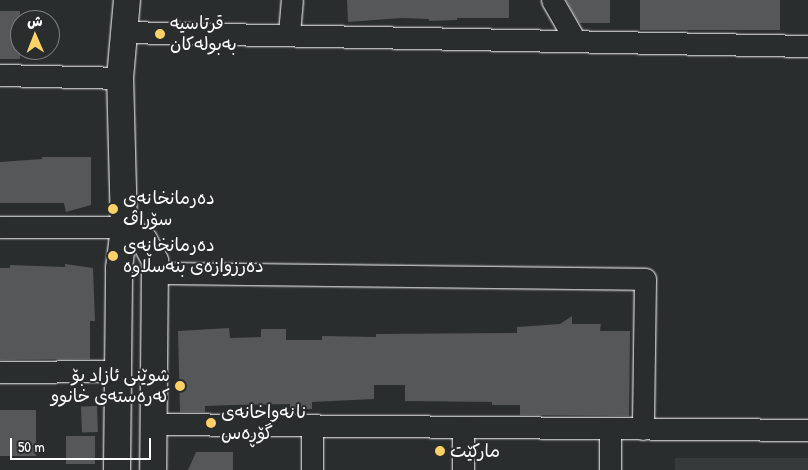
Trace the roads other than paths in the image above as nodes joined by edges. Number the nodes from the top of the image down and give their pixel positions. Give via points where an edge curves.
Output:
1 (127, 0) edge
2 (292, 0) edge
3 (552, 0) edge
4 (123, 32) junction
5 (289, 33) junction
6 (574, 40) junction
7 (808, 46) edge
8 (0, 75) edge
9 (120, 78) junction
10 (0, 227) edge
11 (124, 227) junction
12 (155, 273) junction
13 (118, 371) junction
14 (0, 372) edge
15 (153, 424) junction
16 (312, 425) junction
17 (463, 427) junction
18 (610, 428) junction
19 (644, 428) junction
20 (808, 430) edge
21 (117, 470) edge
22 (153, 470) edge
23 (312, 470) edge
24 (463, 470) edge
25 (610, 470) edge

1 - 4 street
2 - 5 street
3 - 6 street
4 - 5 street
4 - 9 street
5 - 6 street
6 - 7 street
8 - 9 street
9 - 11 street
10 - 11 street
11 - 12 street via 144,240 155,261
11 - 13 street via 119,268
12 - 15 street
12 - 19 street via 645,279
13 - 14 street
13 - 21 street
15 - 16 street
15 - 22 street
16 - 17 street
16 - 23 street
17 - 18 street
17 - 24 street
18 - 19 street
18 - 25 street
19 - 20 street

